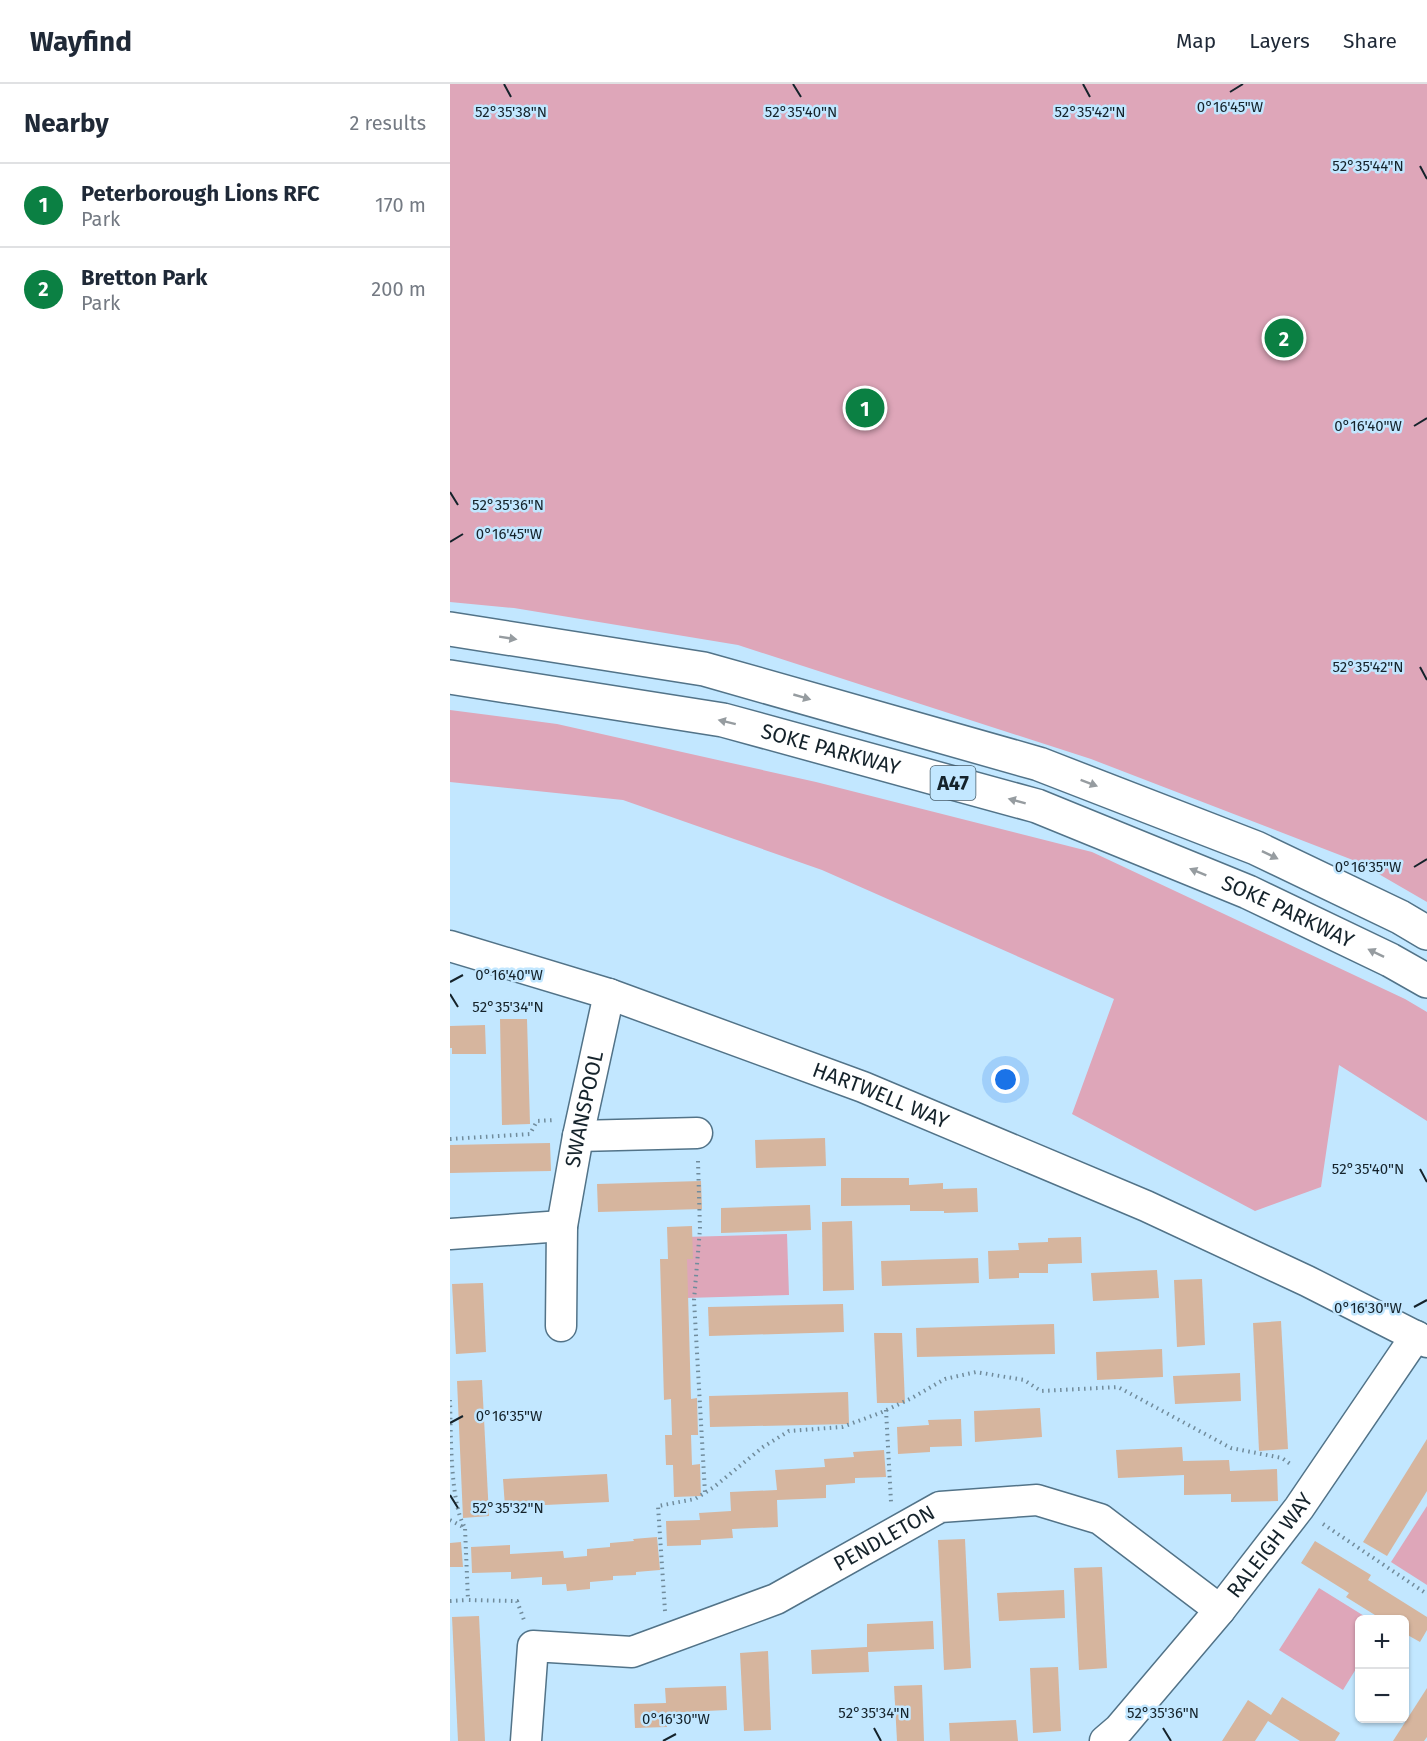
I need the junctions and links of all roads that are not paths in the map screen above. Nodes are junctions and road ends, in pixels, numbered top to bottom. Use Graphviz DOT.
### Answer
graph roads {
  1 [pos="450,629"];
  2 [pos="450,677"];
  3 [pos="1427,933"];
  4 [pos="450,946"];
  5 [pos="1427,981"];
  6 [pos="609,994"];
  7 [pos="580,1127"];
  8 [pos="697,1133"];
  9 [pos="562,1226"];
  10 [pos="450,1234"];
  11 [pos="561,1326"];
  12 [pos="1422,1339"];
  13 [pos="1221,1610"];
  14 [pos="526,1741"];
  15 [pos="1105,1741"];
  1 -- 3 [label="highway, SOKE PARKWAY / A47, one-way"];
  5 -- 2 [label="highway, SOKE PARKWAY / A47, one-way"];
  4 -- 6 [label="street, HARTWELL WAY"];
  6 -- 7 [label="street, SWANSPOOL"];
  6 -- 12 [label="street, HARTWELL WAY"];
  7 -- 8 [label="street"];
  7 -- 9 [label="street, SWANSPOOL"];
  9 -- 10 [label="street"];
  9 -- 11 [label="street, SWANSPOOL"];
  12 -- 13 [label="street, RALEIGH WAY"];
  13 -- 14 [label="street, PENDLETON"];
  13 -- 15 [label="street, RALEIGH WAY"];
}
